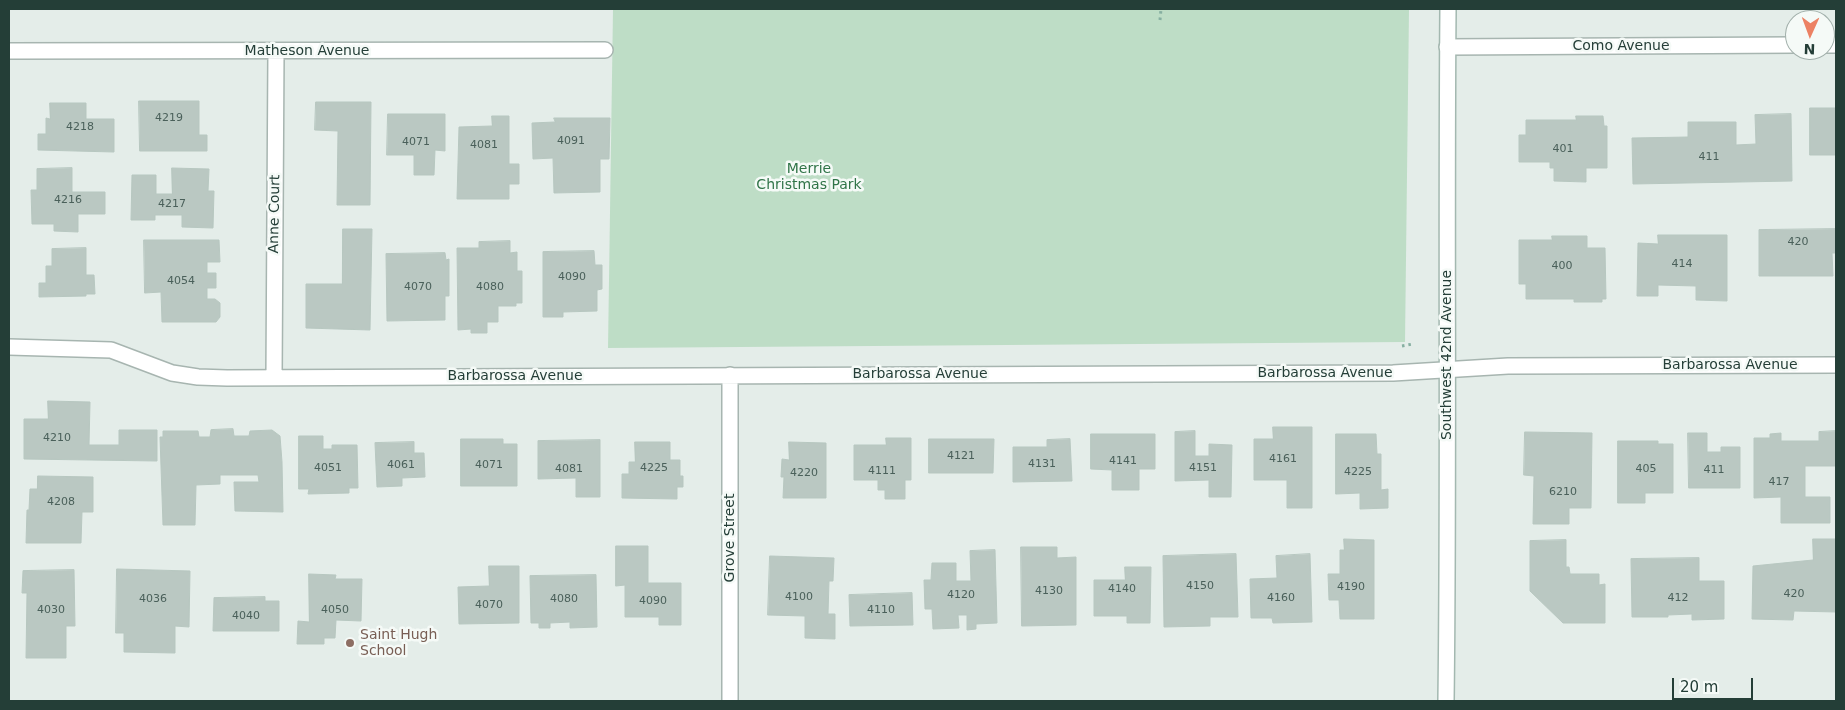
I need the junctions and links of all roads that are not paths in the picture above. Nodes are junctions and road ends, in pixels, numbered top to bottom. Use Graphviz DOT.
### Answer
graph roads {
  1 [pos="1448,9"];
  2 [pos="1785,45"];
  3 [pos="1448,47"];
  4 [pos="605,50"];
  5 [pos="276,51"];
  6 [pos="9,52"];
  7 [pos="9,347"];
  8 [pos="1836,365"];
  9 [pos="1447,370"];
  10 [pos="730,375"];
  11 [pos="274,377"];
  12 [pos="730,701"];
  13 [pos="1446,701"];
  1 -- 3 [label="street, Southwest 42nd Avenue"];
  2 -- 3 [label="street, Como Avenue"];
  3 -- 9 [label="street, Southwest 42nd Avenue"];
  4 -- 5 [label="street, Matheson Avenue"];
  5 -- 6 [label="street, Matheson Avenue"];
  5 -- 11 [label="street, Anne Court"];
  7 -- 11 [label="street, Barbarossa Avenue"];
  8 -- 9 [label="street, Barbarossa Avenue"];
  9 -- 10 [label="street, Barbarossa Avenue"];
  9 -- 13 [label="street, Southwest 42nd Avenue"];
  10 -- 11 [label="street, Barbarossa Avenue"];
  10 -- 12 [label="street, Grove Street"];
}
